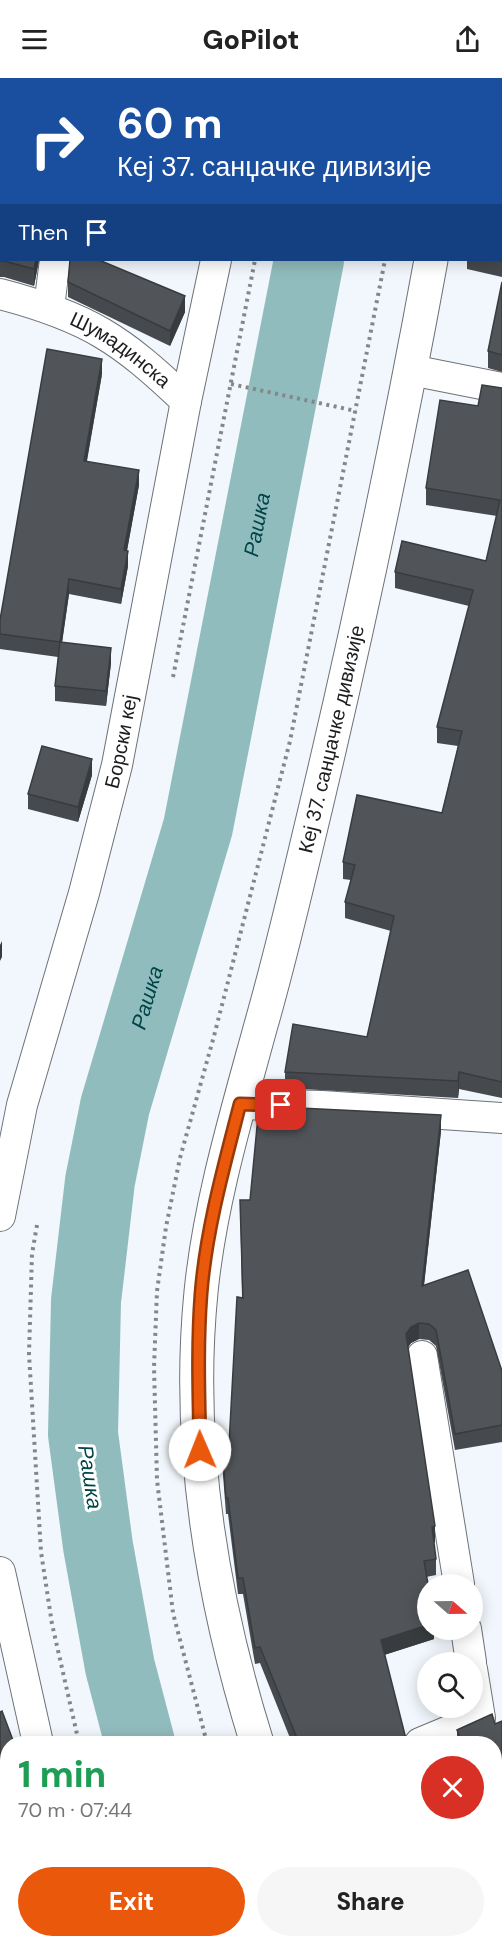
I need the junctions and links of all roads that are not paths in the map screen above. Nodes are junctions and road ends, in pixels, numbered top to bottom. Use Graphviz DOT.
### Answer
graph roads {
  1 [pos="55,261"];
  2 [pos="216,261"];
  3 [pos="431,261"];
  4 [pos="0,294"];
  5 [pos="49,307"];
  6 [pos="411,370"];
  7 [pos="502,388"];
  8 [pos="186,401"];
  9 [pos="240,1104"];
  10 [pos="502,1118"];
  11 [pos="0,1216"];
  12 [pos="422,1356"];
  13 [pos="0,1572"];
  14 [pos="457,1574"];
  15 [pos="480,1718"];
  16 [pos="36,1736"];
  17 [pos="255,1736"];
  18 [pos="437,1736"];
  1 -- 5 [label="street, Шумадинска"];
  2 -- 8 [label="street, Борски кеј"];
  3 -- 6 [label="street, Кеј 37. санџачке дивизије"];
  4 -- 5 [label="street, Шумадинска"];
  5 -- 8 [label="street, Шумадинска"];
  6 -- 7 [label="street"];
  6 -- 9 [label="street, Кеј 37. санџачке дивизије"];
  8 -- 11 [label="street, Борски кеј"];
  9 -- 10 [label="street"];
  9 -- 17 [label="street, Кеј 37. санџачке дивизије"];
  12 -- 14 [label="street"];
  13 -- 16 [label="street"];
  15 -- 18 [label="street"];
}
